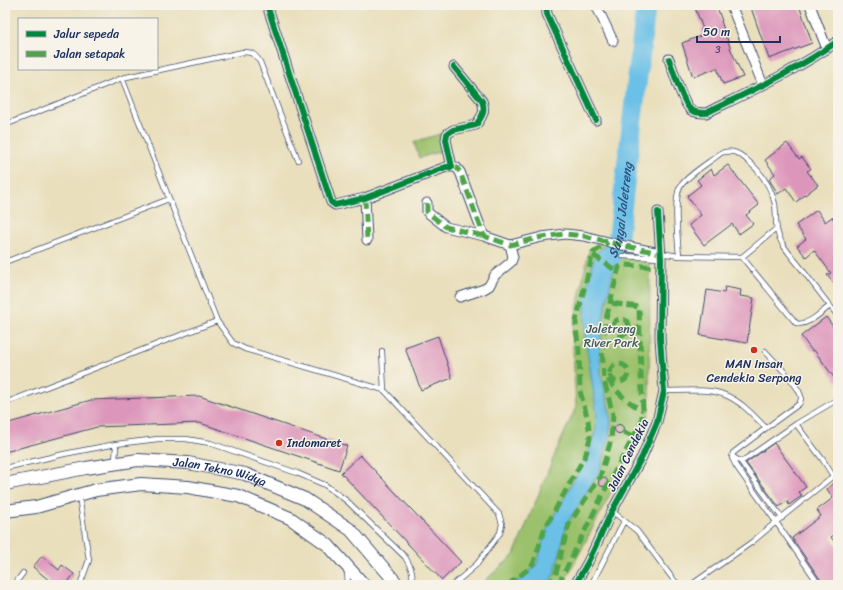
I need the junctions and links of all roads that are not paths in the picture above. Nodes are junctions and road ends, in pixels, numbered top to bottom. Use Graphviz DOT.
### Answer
graph roads {
  1 [pos="267,5"];
  2 [pos="546,5"];
  3 [pos="596,5"];
  4 [pos="731,5"];
  5 [pos="810,5"];
  6 [pos="613,41"];
  7 [pos="838,41"];
  8 [pos="827,49"];
  9 [pos="668,59"];
  10 [pos="454,67"];
  11 [pos="122,78"];
  12 [pos="763,85"];
  13 [pos="596,120"];
  14 [pos="5,125"];
  15 [pos="298,160"];
  16 [pos="452,167"];
  17 [pos="365,198"];
  18 [pos="169,199"];
  19 [pos="427,203"];
  20 [pos="658,212"];
  21 [pos="776,229"];
  22 [pos="484,236"];
  23 [pos="368,240"];
  24 [pos="510,245"];
  25 [pos="660,255"];
  26 [pos="622,256"];
  27 [pos="679,256"];
  28 [pos="742,257"];
  29 [pos="5,262"];
  30 [pos="460,297"];
  31 [pos="830,306"];
  32 [pos="838,316"];
  33 [pos="217,321"];
  34 [pos="382,351"];
  35 [pos="765,351"];
  36 [pos="384,390"];
  37 [pos="664,391"];
  38 [pos="838,399"];
  39 [pos="5,403"];
  40 [pos="796,424"];
  41 [pos="766,428"];
  42 [pos="116,444"];
  43 [pos="732,458"];
  44 [pos="741,462"];
  45 [pos="115,464"];
  46 [pos="5,468"];
  47 [pos="836,474"];
  48 [pos="5,484"];
  49 [pos="78,495"];
  50 [pos="5,511"];
  51 [pos="612,511"];
  52 [pos="782,518"];
  53 [pos="624,521"];
  54 [pos="776,522"];
  55 [pos="346,565"];
  56 [pos="23,573"];
  57 [pos="816,580"];
  58 [pos="14,585"];
  59 [pos="80,585"];
  60 [pos="348,585"];
  61 [pos="364,585"];
  62 [pos="398,585"];
  63 [pos="410,585"];
  64 [pos="453,585"];
  65 [pos="575,585"];
  66 [pos="591,585"];
  67 [pos="679,585"];
  68 [pos="691,585"];
  1 -- 17 [label="street"];
  2 -- 13 [label="street"];
  3 -- 6 [label="street"];
  4 -- 12 [label="street"];
  5 -- 8 [label="street"];
  7 -- 8 [label="street"];
  8 -- 12 [label="street"];
  9 -- 12 [label="street"];
  10 -- 16 [label="street"];
  11 -- 14 [label="lane"];
  11 -- 15 [label="lane"];
  11 -- 18 [label="lane"];
  16 -- 17 [label="street"];
  16 -- 22 [label="street"];
  17 -- 23 [label="street"];
  18 -- 29 [label="lane"];
  18 -- 33 [label="lane"];
  19 -- 22 [label="street"];
  20 -- 25 [label="street, Jalan Cendekia"];
  21 -- 27 [label="lane"];
  21 -- 28 [label="lane"];
  21 -- 31 [label="lane"];
  22 -- 24 [label="street"];
  24 -- 25 [label="street"];
  24 -- 30 [label="street"];
  25 -- 26 [label="lane"];
  25 -- 27 [label="lane"];
  25 -- 37 [label="street, Jalan Cendekia"];
  27 -- 28 [label="lane"];
  28 -- 31 [label="lane"];
  31 -- 32 [label="lane"];
  33 -- 36 [label="lane"];
  33 -- 39 [label="lane"];
  34 -- 36 [label="lane"];
  35 -- 41 [label="lane"];
  36 -- 64 [label="lane"];
  37 -- 41 [label="lane"];
  37 -- 51 [label="street, Jalan Cendekia"];
  38 -- 40 [label="lane"];
  40 -- 44 [label="lane"];
  40 -- 47 [label="lane"];
  41 -- 43 [label="lane"];
  42 -- 45 [label="lane"];
  42 -- 46 [label="lane"];
  42 -- 63 [label="lane"];
  43 -- 44 [label="lane"];
  43 -- 54 [label="lane"];
  44 -- 52 [label="lane"];
  45 -- 48 [label="main road, Jalan Tekno Widya"];
  45 -- 62 [label="main road, Jalan Tekno Widya"];
  47 -- 52 [label="lane"];
  49 -- 50 [label="main road, Jalan Tekno Widya"];
  49 -- 55 [label="main road, Jalan Tekno Widya"];
  49 -- 59 [label="lane"];
  51 -- 53 [label="lane"];
  51 -- 65 [label="street, Jalan Cendekia"];
  52 -- 54 [label="lane"];
  53 -- 66 [label="lane"];
  53 -- 67 [label="lane"];
  54 -- 57 [label="lane"];
  54 -- 68 [label="lane"];
  55 -- 60 [label="lane"];
  55 -- 61 [label="main road, Jalan Tekno Widya"];
  56 -- 58 [label="lane"];
}
